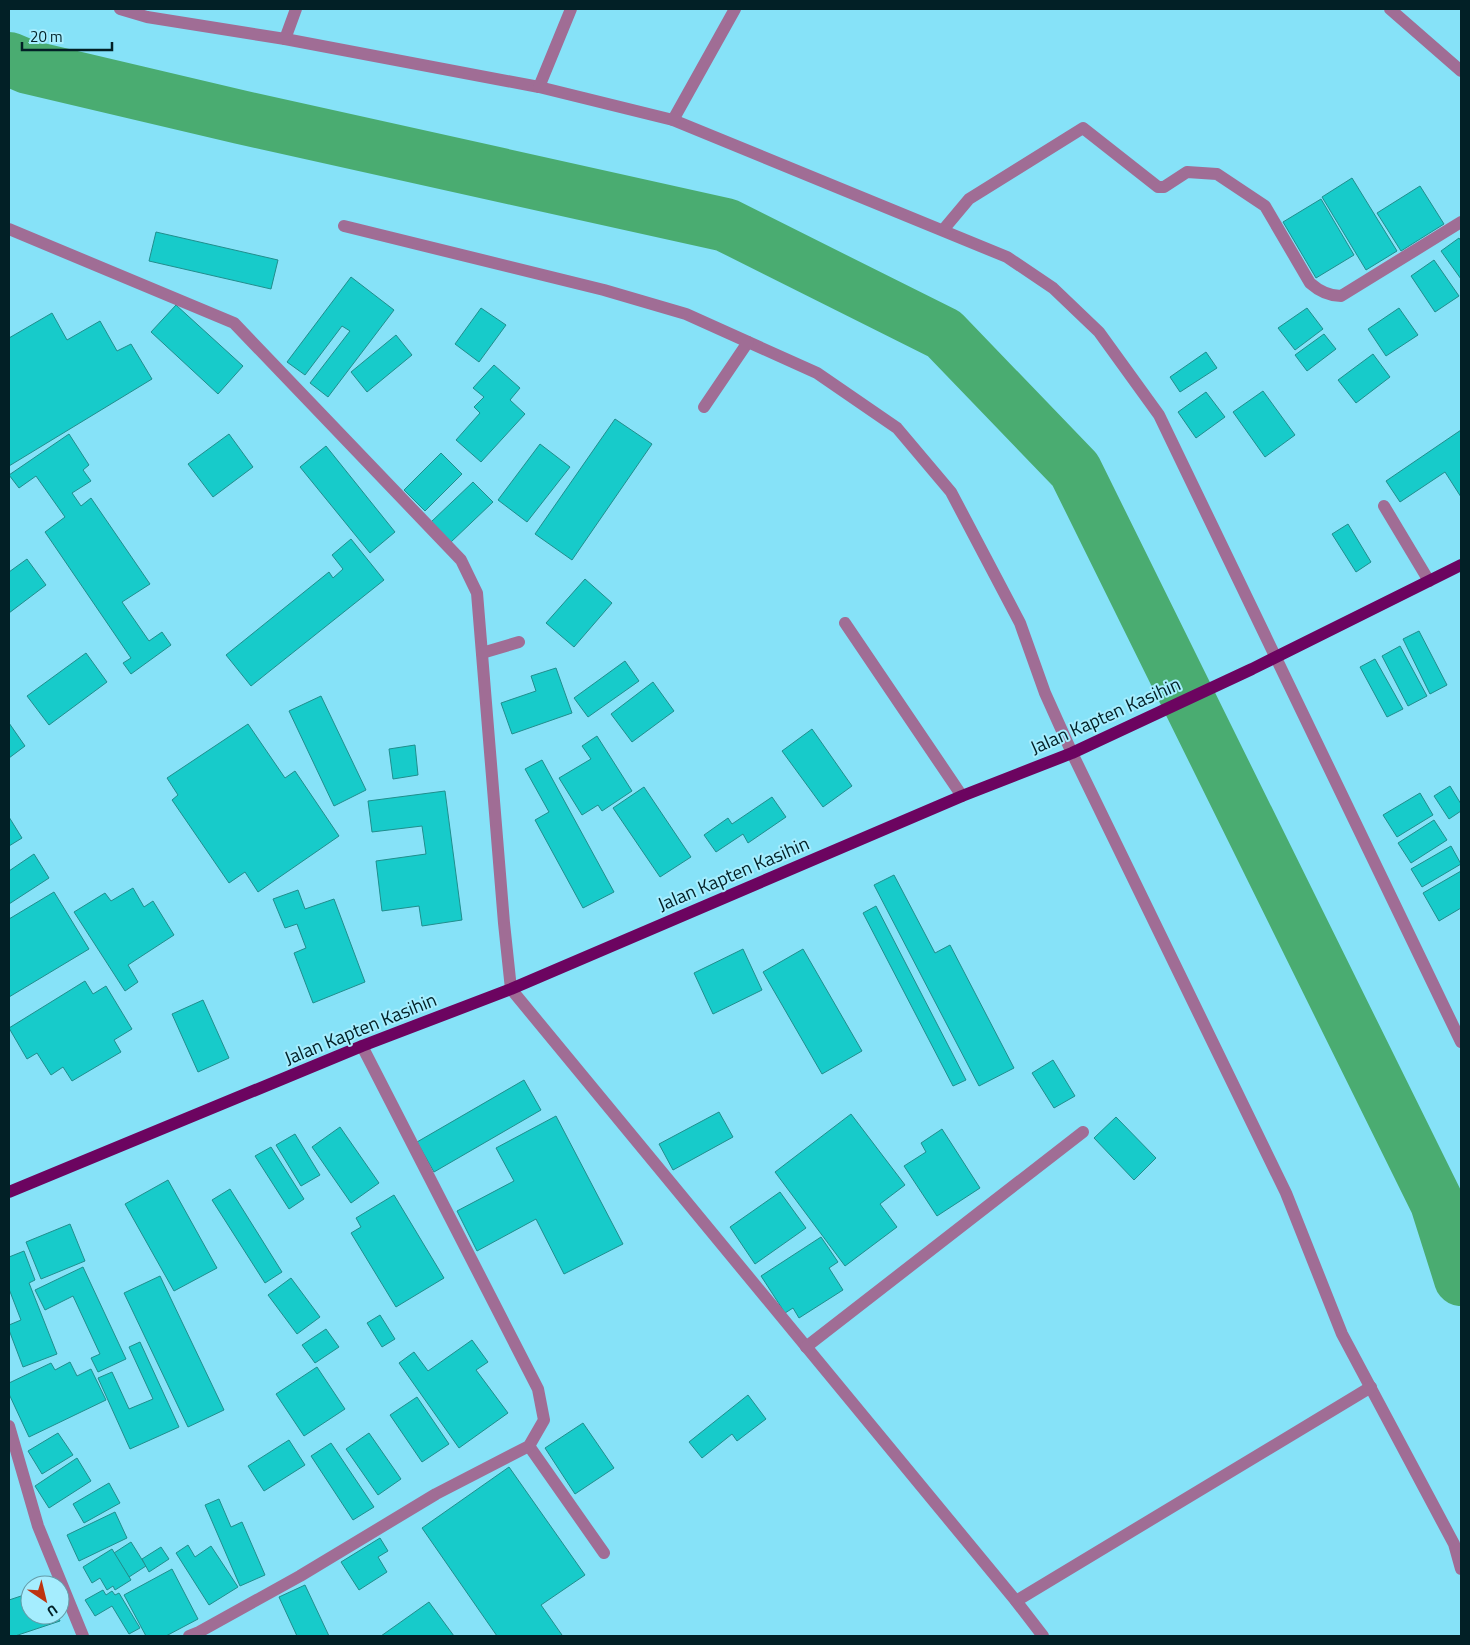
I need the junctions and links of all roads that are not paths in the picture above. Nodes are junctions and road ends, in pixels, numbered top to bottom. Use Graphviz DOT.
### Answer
graph roads {
  1 [pos="120,9"];
  2 [pos="296,9"];
  3 [pos="571,9"];
  4 [pos="735,9"];
  5 [pos="1390,9"];
  6 [pos="285,39"];
  7 [pos="1461,71"];
  8 [pos="539,87"];
  9 [pos="673,120"];
  10 [pos="1461,222"];
  11 [pos="344,226"];
  12 [pos="9,229"];
  13 [pos="942,230"];
  14 [pos="748,342"];
  15 [pos="704,407"];
  16 [pos="1384,506"];
  17 [pos="1461,565"];
  18 [pos="1429,581"];
  19 [pos="845,623"];
  20 [pos="519,642"];
  21 [pos="482,652"];
  22 [pos="1275,657"];
  23 [pos="1077,751"];
  24 [pos="962,796"];
  25 [pos="510,989"];
  26 [pos="1461,1042"];
  27 [pos="362,1046"];
  28 [pos="1083,1132"];
  29 [pos="9,1192"];
  30 [pos="806,1347"];
  31 [pos="1371,1387"];
  32 [pos="9,1426"];
  33 [pos="529,1446"];
  34 [pos="604,1553"];
  35 [pos="1461,1568"];
  36 [pos="1016,1601"];
  37 [pos="83,1636"];
  38 [pos="189,1636"];
  39 [pos="1043,1636"];
  1 -- 6 [label="street"];
  2 -- 6 [label="street"];
  3 -- 8 [label="street"];
  4 -- 9 [label="street"];
  5 -- 7 [label="street"];
  6 -- 8 [label="street"];
  8 -- 9 [label="street"];
  9 -- 13 [label="street"];
  10 -- 13 [label="street"];
  11 -- 14 [label="street"];
  12 -- 21 [label="street"];
  13 -- 22 [label="street"];
  14 -- 15 [label="street"];
  14 -- 23 [label="street"];
  16 -- 18 [label="street"];
  17 -- 18 [label="main road, Jalan Kapten Kasihin"];
  18 -- 22 [label="main road, Jalan Kapten Kasihin"];
  19 -- 24 [label="street"];
  20 -- 21 [label="street"];
  21 -- 25 [label="street"];
  22 -- 23 [label="main road, Jalan Kapten Kasihin"];
  22 -- 26 [label="street"];
  23 -- 24 [label="main road, Jalan Kapten Kasihin"];
  23 -- 31 [label="street"];
  24 -- 25 [label="main road, Jalan Kapten Kasihin"];
  25 -- 27 [label="main road, Jalan Kapten Kasihin"];
  25 -- 30 [label="street"];
  27 -- 29 [label="main road, Jalan Kapten Kasihin"];
  27 -- 33 [label="street"];
  28 -- 30 [label="street"];
  30 -- 36 [label="street"];
  31 -- 35 [label="street"];
  31 -- 36 [label="street"];
  32 -- 37 [label="street"];
  33 -- 34 [label="street"];
  33 -- 38 [label="street"];
  36 -- 39 [label="street"];
}
